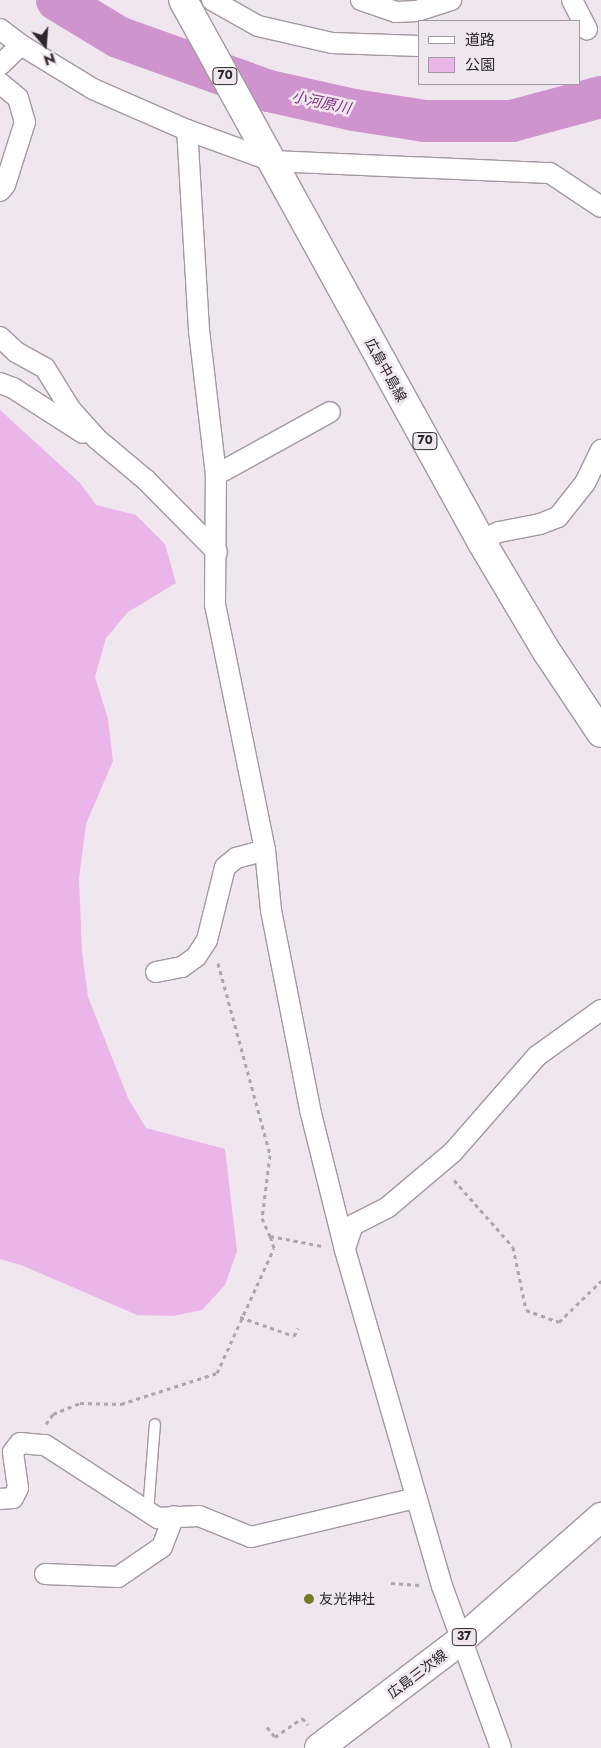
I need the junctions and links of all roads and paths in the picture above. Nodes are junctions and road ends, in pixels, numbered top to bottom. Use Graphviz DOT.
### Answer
graph roads {
  1 [pos="361,0"];
  2 [pos="450,0"];
  3 [pos="572,0"];
  4 [pos="195,3"];
  5 [pos="0,29"];
  6 [pos="589,29"];
  7 [pos="21,46"];
  8 [pos="418,46"];
  9 [pos="0,65"];
  10 [pos="0,83"];
  11 [pos="187,130"];
  12 [pos="267,152"];
  13 [pos="0,191"];
  14 [pos="601,207"];
  15 [pos="0,337"];
  16 [pos="0,383"];
  17 [pos="330,412"];
  18 [pos="601,450"];
  19 [pos="114,453"];
  20 [pos="216,475"];
  21 [pos="481,541"];
  22 [pos="217,552"];
  23 [pos="601,733"];
  24 [pos="265,850"];
  25 [pos="206,940"];
  26 [pos="156,972"];
  27 [pos="601,1010"];
  28 [pos="440,1164"];
  29 [pos="270,1236"];
  30 [pos="345,1250"];
  31 [pos="601,1281"];
  32 [pos="240,1317"];
  33 [pos="298,1328"];
  34 [pos="155,1424"];
  35 [pos="30,1444"];
  36 [pos="4,1495"];
  37 [pos="416,1498"];
  38 [pos="148,1512"];
  39 [pos="174,1516"];
  40 [pos="601,1517"];
  41 [pos="45,1574"];
  42 [pos="391,1583"];
  43 [pos="430,1585"];
  44 [pos="460,1641"];
  45 [pos="267,1727"];
  46 [pos="315,1739"];
  47 [pos="501,1748"];
  1 -- 2 [label="street"];
  3 -- 6 [label="street"];
  4 -- 8 [label="street"];
  4 -- 12 [label="main road, 広島中島線 / 70"];
  5 -- 7 [label="street"];
  7 -- 9 [label="street"];
  7 -- 11 [label="street"];
  10 -- 13 [label="street"];
  11 -- 12 [label="street"];
  11 -- 20 [label="street"];
  12 -- 14 [label="street"];
  12 -- 21 [label="main road, 広島中島線 / 70"];
  15 -- 19 [label="street"];
  16 -- 19 [label="street"];
  17 -- 20 [label="street"];
  18 -- 21 [label="street"];
  19 -- 22 [label="street"];
  20 -- 22 [label="street"];
  21 -- 23 [label="main road, 広島中島線 / 70"];
  22 -- 24 [label="street"];
  24 -- 25 [label="street"];
  24 -- 30 [label="street"];
  25 -- 26 [label="street"];
  25 -- 29 [label="path"];
  27 -- 28 [label="street"];
  28 -- 30 [label="street"];
  28 -- 31 [label="path"];
  29 -- 30 [label="path"];
  29 -- 32 [label="path"];
  30 -- 37 [label="street"];
  32 -- 33 [label="path"];
  32 -- 35 [label="path"];
  34 -- 38 [label="lane"];
  35 -- 36 [label="street"];
  35 -- 38 [label="street"];
  37 -- 39 [label="street"];
  37 -- 44 [label="street"];
  38 -- 39 [label="street"];
  39 -- 41 [label="street"];
  40 -- 44 [label="main road, 広島三次線 / 37"];
  42 -- 43 [label="path"];
  44 -- 46 [label="main road, 広島三次線 / 37"];
  44 -- 47 [label="street"];
  45 -- 46 [label="path"];
}
